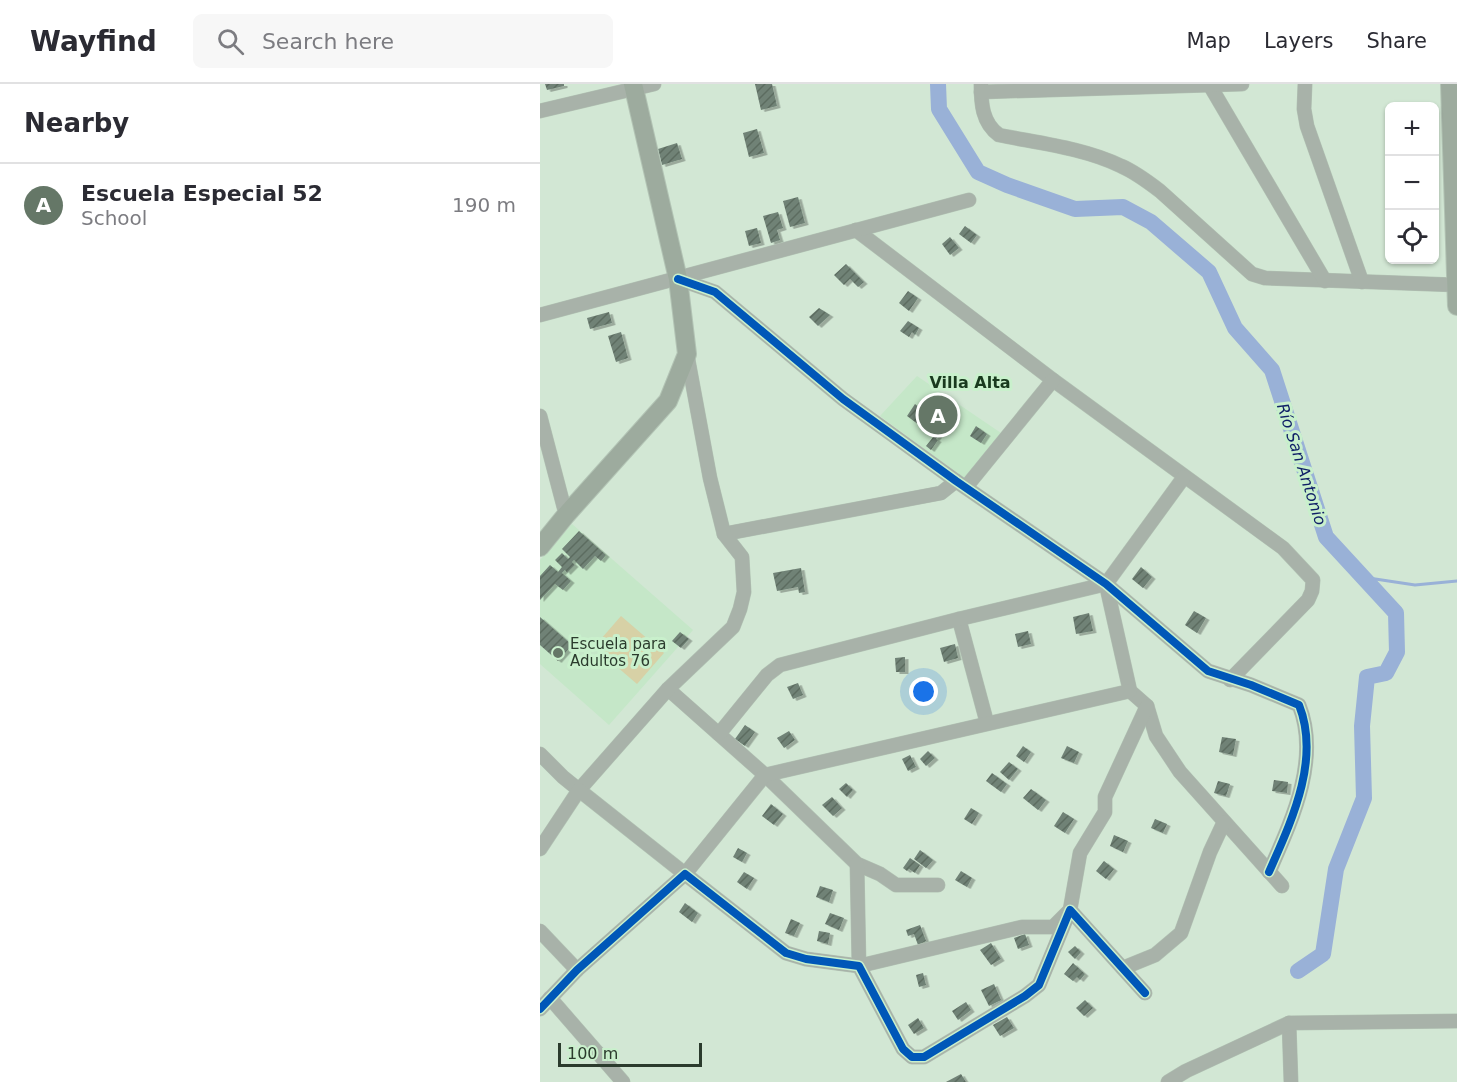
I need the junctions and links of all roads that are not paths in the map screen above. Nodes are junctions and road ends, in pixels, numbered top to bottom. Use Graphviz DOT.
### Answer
graph roads {
  1 [pos="654,84"];
  2 [pos="1242,84"];
  3 [pos="1305,84"];
  4 [pos="1450,84"];
  5 [pos="1210,85"];
  6 [pos="634,86"];
  7 [pos="981,88"];
  8 [pos="540,111"];
  9 [pos="969,200"];
  10 [pos="856,230"];
  11 [pos="678,279"];
  12 [pos="1325,281"];
  13 [pos="1362,282"];
  14 [pos="1457,285"];
  15 [pos="1457,306"];
  16 [pos="540,315"];
  17 [pos="687,354"];
  18 [pos="1053,380"];
  19 [pos="540,416"];
  20 [pos="1184,477"];
  21 [pos="961,484"];
  22 [pos="566,515"];
  23 [pos="724,534"];
  24 [pos="540,547"];
  25 [pos="1106,584"];
  26 [pos="959,619"];
  27 [pos="1230,680"];
  28 [pos="668,689"];
  29 [pos="1130,691"];
  30 [pos="1147,706"];
  31 [pos="987,723"];
  32 [pos="719,734"];
  33 [pos="540,754"];
  34 [pos="765,775"];
  35 [pos="579,790"];
  36 [pos="1224,822"];
  37 [pos="540,849"];
  38 [pos="857,864"];
  39 [pos="1269,872"];
  40 [pos="685,874"];
  41 [pos="938,885"];
  42 [pos="1282,886"];
  43 [pos="1070,910"];
  44 [pos="540,931"];
  45 [pos="859,966"];
  46 [pos="1123,968"];
  47 [pos="577,970"];
  48 [pos="1145,993"];
  49 [pos="550,998"];
  50 [pos="540,1009"];
  51 [pos="1457,1021"];
  52 [pos="1290,1023"];
  53 [pos="1189,1076"];
  54 [pos="623,1082"];
  55 [pos="1168,1082"];
  56 [pos="1292,1082"];
  1 -- 6 [label="street"];
  2 -- 5 [label="street"];
  3 -- 13 [label="street"];
  4 -- 14 [label="main road"];
  5 -- 7 [label="street"];
  5 -- 12 [label="street"];
  6 -- 8 [label="street"];
  6 -- 11 [label="main road"];
  7 -- 12 [label="street"];
  9 -- 10 [label="street"];
  10 -- 11 [label="street"];
  10 -- 18 [label="street"];
  11 -- 16 [label="street"];
  11 -- 17 [label="main road"];
  11 -- 21 [label="street"];
  12 -- 13 [label="street"];
  13 -- 14 [label="street"];
  14 -- 15 [label="main road"];
  17 -- 22 [label="main road"];
  17 -- 23 [label="street"];
  18 -- 20 [label="street"];
  18 -- 21 [label="street"];
  19 -- 22 [label="street"];
  20 -- 25 [label="street"];
  20 -- 27 [label="street"];
  21 -- 23 [label="street"];
  21 -- 25 [label="street"];
  22 -- 24 [label="main road"];
  23 -- 28 [label="street"];
  25 -- 26 [label="street"];
  25 -- 27 [label="street"];
  25 -- 29 [label="street"];
  26 -- 31 [label="street"];
  26 -- 32 [label="street"];
  27 -- 39 [label="street"];
  28 -- 32 [label="street"];
  28 -- 35 [label="street"];
  29 -- 30 [label="street"];
  29 -- 31 [label="street"];
  30 -- 36 [label="street"];
  30 -- 43 [label="street"];
  31 -- 34 [label="street"];
  32 -- 34 [label="street"];
  33 -- 35 [label="street"];
  34 -- 38 [label="street"];
  34 -- 40 [label="street"];
  35 -- 37 [label="street"];
  35 -- 40 [label="street"];
  36 -- 39 [label="street"];
  36 -- 46 [label="street"];
  38 -- 41 [label="street"];
  38 -- 45 [label="street"];
  39 -- 42 [label="street"];
  40 -- 45 [label="street"];
  40 -- 47 [label="street"];
  43 -- 45 [label="street"];
  43 -- 45 [label="street"];
  43 -- 46 [label="street"];
  44 -- 47 [label="street"];
  46 -- 48 [label="street"];
  47 -- 49 [label="street"];
  49 -- 50 [label="street"];
  49 -- 54 [label="street"];
  51 -- 52 [label="street"];
  52 -- 53 [label="street"];
  52 -- 56 [label="street"];
  53 -- 55 [label="street"];
}
